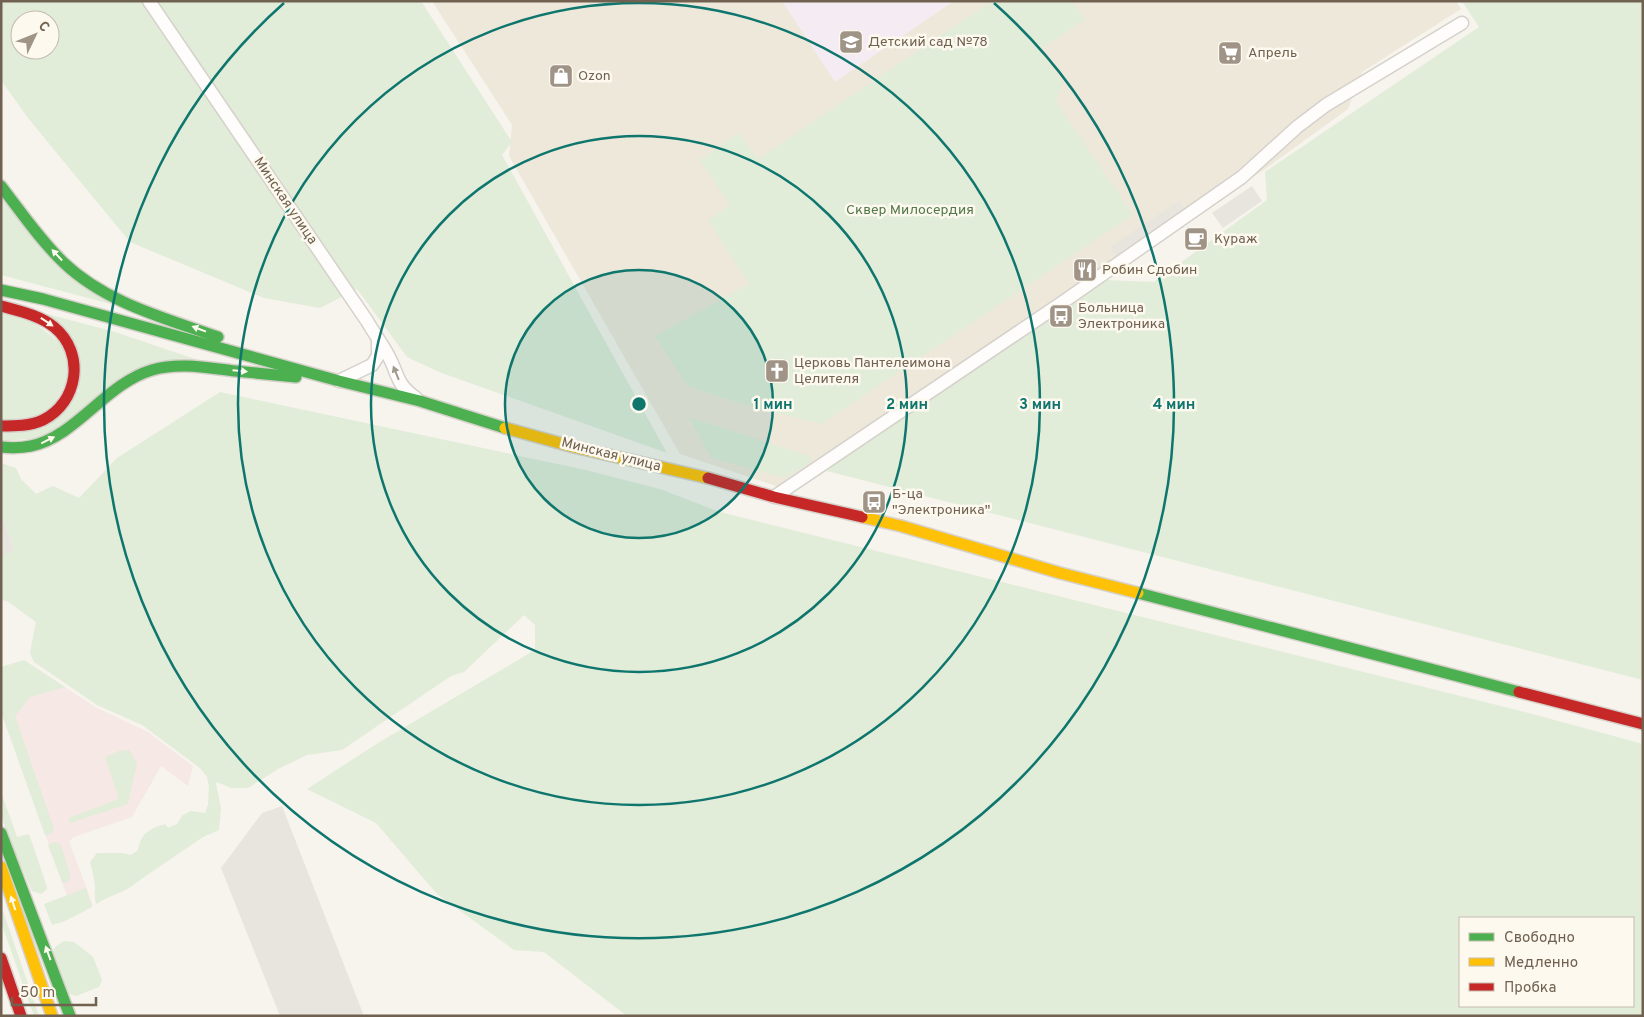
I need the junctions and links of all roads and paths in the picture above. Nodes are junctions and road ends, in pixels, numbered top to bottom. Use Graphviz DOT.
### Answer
graph roads {
  1 [pos="148,1"];
  2 [pos="1462,23"];
  3 [pos="1,186"];
  4 [pos="1,290"];
  5 [pos="1,306"];
  6 [pos="378,340"];
  7 [pos="309,372"];
  8 [pos="338,381"];
  9 [pos="420,401"];
  10 [pos="1,426"];
  11 [pos="1,447"];
  12 [pos="774,497"];
  13 [pos="1643,724"];
  14 [pos="1,833"];
  15 [pos="1,867"];
  16 [pos="1,958"];
  17 [pos="21,1016"];
  18 [pos="52,1016"];
  19 [pos="70,1016"];
  1 -- 6 [label="street, Минская улица"];
  2 -- 12 [label="street"];
  7 -- 3 [label="street, one-way"];
  4 -- 7 [label="street, Минская улица"];
  5 -- 10 [label="street, one-way"];
  6 -- 8 [label="street"];
  9 -- 6 [label="street, Минская улица, one-way"];
  7 -- 8 [label="street, Минская улица"];
  8 -- 9 [label="street, Минская улица"];
  11 -- 8 [label="street, one-way"];
  9 -- 12 [label="street, Минская улица"];
  12 -- 13 [label="street, Минская улица"];
  19 -- 14 [label="street, one-way"];
  18 -- 15 [label="street, one-way"];
  16 -- 17 [label="street"];
}
